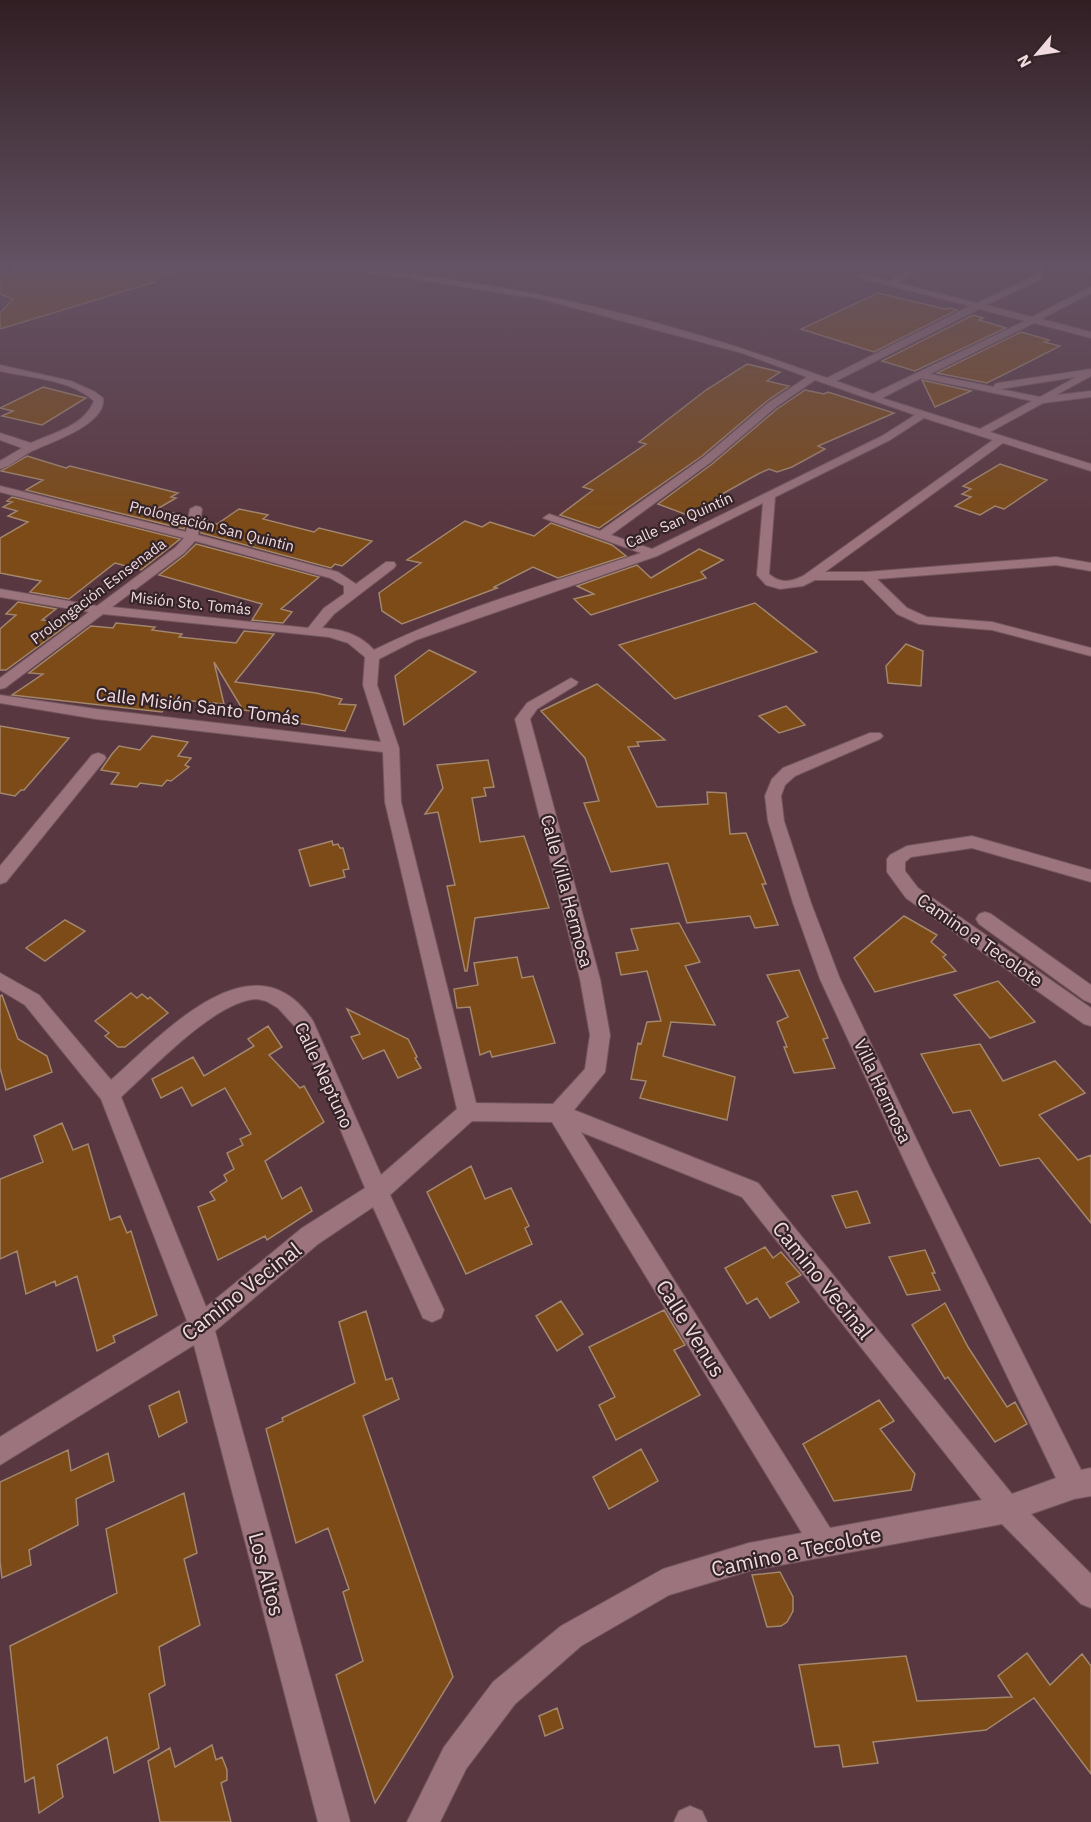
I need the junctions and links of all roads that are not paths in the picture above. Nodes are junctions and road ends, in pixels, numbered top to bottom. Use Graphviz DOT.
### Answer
graph roads {
  1 [pos="750,353"];
  2 [pos="885,353"];
  3 [pos="964,353"];
  4 [pos="0,368"];
  5 [pos="1091,372"];
  6 [pos="920,375"];
  7 [pos="813,377"];
  8 [pos="826,382"];
  9 [pos="1091,386"];
  10 [pos="983,388"];
  11 [pos="1060,390"];
  12 [pos="1091,394"];
  13 [pos="873,398"];
  14 [pos="1042,400"];
  15 [pos="923,414"];
  16 [pos="981,433"];
  17 [pos="0,436"];
  18 [pos="1002,439"];
  19 [pos="1021,445"];
  20 [pos="31,447"];
  21 [pos="0,466"];
  22 [pos="1091,468"];
  23 [pos="1091,481"];
  24 [pos="0,489"];
  25 [pos="769,496"];
  26 [pos="196,510"];
  27 [pos="549,518"];
  28 [pos="601,536"];
  29 [pos="191,538"];
  30 [pos="652,553"];
  31 [pos="390,565"];
  32 [pos="1091,567"];
  33 [pos="816,576"];
  34 [pos="866,576"];
  35 [pos="0,593"];
  36 [pos="350,595"];
  37 [pos="100,610"];
  38 [pos="310,632"];
  39 [pos="1091,652"];
  40 [pos="372,657"];
  41 [pos="571,682"];
  42 [pos="0,685"];
  43 [pos="0,699"];
  44 [pos="875,736"];
  45 [pos="391,748"];
  46 [pos="98,758"];
  47 [pos="1091,876"];
  48 [pos="0,878"];
  49 [pos="985,919"];
  50 [pos="0,980"];
  51 [pos="1091,994"];
  52 [pos="1091,1018"];
  53 [pos="110,1094"];
  54 [pos="468,1112"];
  55 [pos="558,1113"];
  56 [pos="377,1192"];
  57 [pos="432,1310"];
  58 [pos="201,1326"];
  59 [pos="0,1452"];
  60 [pos="1082,1484"];
  61 [pos="1007,1509"];
  62 [pos="824,1544"];
  63 [pos="1091,1594"];
  64 [pos="334,1822"];
  65 [pos="423,1822"];
  1 -- 7 [label="street"];
  2 -- 8 [label="street"];
  3 -- 6 [label="street"];
  4 -- 20 [label="street"];
  5 -- 10 [label="street"];
  5 -- 11 [label="street"];
  6 -- 10 [label="street"];
  6 -- 13 [label="street"];
  7 -- 8 [label="street"];
  7 -- 28 [label="street"];
  8 -- 13 [label="street"];
  9 -- 11 [label="street"];
  10 -- 14 [label="street"];
  11 -- 14 [label="street"];
  12 -- 14 [label="street"];
  13 -- 15 [label="street"];
  14 -- 16 [label="street"];
  15 -- 16 [label="street"];
  15 -- 25 [label="street, Calle San Quintín"];
  16 -- 18 [label="street"];
  17 -- 20 [label="street"];
  18 -- 19 [label="street"];
  18 -- 33 [label="street"];
  19 -- 22 [label="street"];
  19 -- 23 [label="street"];
  20 -- 21 [label="street"];
  24 -- 29 [label="street, Prolongación San Quintin"];
  25 -- 30 [label="street, Calle San Quintín"];
  25 -- 33 [label="street"];
  26 -- 29 [label="street, Prolongación Esnsenada"];
  27 -- 28 [label="street"];
  28 -- 30 [label="street"];
  29 -- 36 [label="street, Prolongación San Quintin"];
  29 -- 37 [label="street, Prolongación Esnsenada"];
  30 -- 40 [label="street, Calle San Quintín"];
  31 -- 36 [label="street"];
  32 -- 34 [label="street"];
  33 -- 34 [label="street"];
  34 -- 39 [label="street"];
  35 -- 37 [label="street, Misión Sto. Tomás"];
  36 -- 38 [label="street"];
  37 -- 38 [label="street, Misión Sto. Tomás"];
  37 -- 42 [label="street, Prolongación Esnsenada"];
  38 -- 40 [label="street, Misión Sto. Tomás"];
  40 -- 45 [label="street"];
  41 -- 55 [label="street, Calle Villa Hermosa"];
  43 -- 45 [label="street, Calle Misión Santo Tomás"];
  44 -- 60 [label="street, Villa Hermosa"];
  45 -- 54 [label="street"];
  46 -- 48 [label="street"];
  47 -- 52 [label="street, Camino a Tecolote"];
  49 -- 51 [label="street"];
  50 -- 53 [label="street"];
  53 -- 56 [label="street, Calle Neptuno"];
  53 -- 58 [label="street"];
  54 -- 55 [label="street, Camino Vecinal"];
  54 -- 56 [label="street, Camino Vecinal"];
  55 -- 61 [label="street, Camino Vecinal"];
  55 -- 62 [label="street, Calle Venus"];
  56 -- 57 [label="street, Calle Neptuno"];
  56 -- 58 [label="street, Camino Vecinal"];
  58 -- 59 [label="street, Camino Vecinal"];
  58 -- 64 [label="street, Los Altos"];
  60 -- 61 [label="street, Camino a Tecolote"];
  61 -- 62 [label="street, Camino a Tecolote"];
  61 -- 63 [label="street, Camino Vecinal"];
  62 -- 65 [label="street, Camino a Tecolote"];
}
